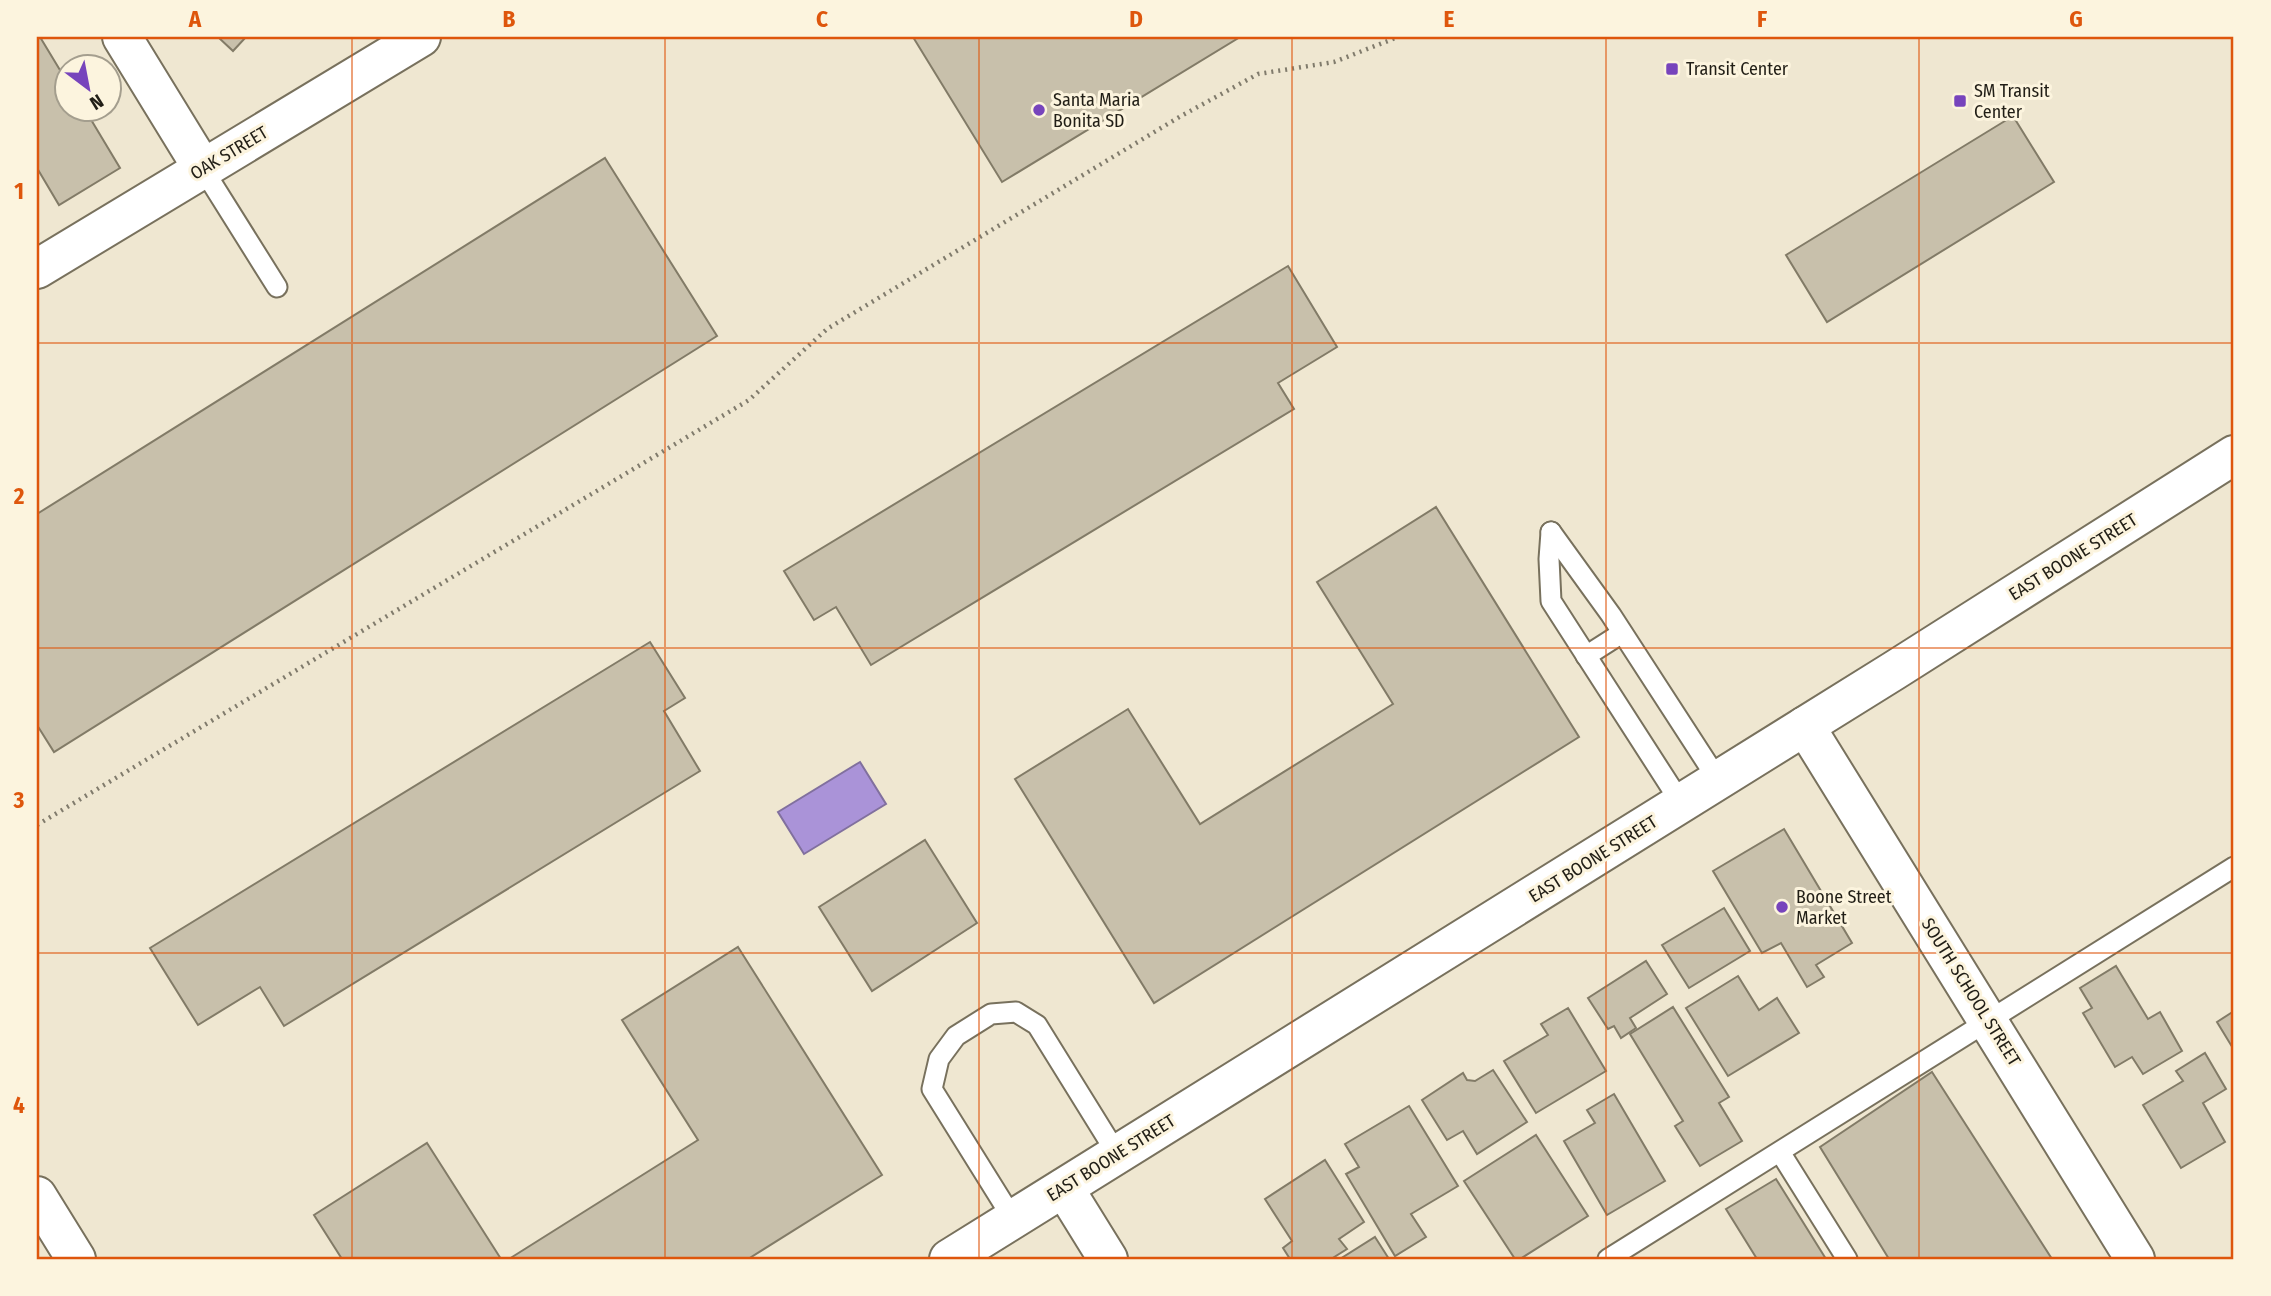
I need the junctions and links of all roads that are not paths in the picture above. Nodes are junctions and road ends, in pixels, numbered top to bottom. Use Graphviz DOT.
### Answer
graph roads {
  1 [pos="122,37"];
  2 [pos="421,37"];
  3 [pos="203,169"];
  4 [pos="37,269"];
  5 [pos="277,287"];
  6 [pos="2234,455"];
  7 [pos="1622,632"];
  8 [pos="1586,656"];
  9 [pos="1805,726"];
  10 [pos="1718,780"];
  11 [pos="1681,803"];
  12 [pos="2234,867"];
  13 [pos="1989,1021"];
  14 [pos="1780,1152"];
  15 [pos="1117,1154"];
  16 [pos="1064,1188"];
  17 [pos="37,1196"];
  18 [pos="1013,1219"];
  19 [pos="76,1259"];
  20 [pos="949,1259"];
  21 [pos="1108,1259"];
  22 [pos="1608,1259"];
  23 [pos="1847,1259"];
  24 [pos="2135,1259"];
  1 -- 3 [label="street"];
  2 -- 3 [label="street, OAK STREET"];
  3 -- 4 [label="street, OAK STREET"];
  3 -- 5 [label="lane"];
  6 -- 9 [label="street, EAST BOONE STREET"];
  7 -- 8 [label="lane"];
  7 -- 8 [label="lane"];
  7 -- 10 [label="lane"];
  8 -- 11 [label="lane"];
  9 -- 10 [label="street, EAST BOONE STREET"];
  9 -- 13 [label="street, SOUTH SCHOOL STREET"];
  10 -- 11 [label="street, EAST BOONE STREET"];
  11 -- 15 [label="street, EAST BOONE STREET"];
  12 -- 13 [label="lane"];
  13 -- 14 [label="lane"];
  13 -- 24 [label="street, SOUTH SCHOOL STREET"];
  14 -- 22 [label="lane"];
  14 -- 23 [label="lane"];
  15 -- 16 [label="street, EAST BOONE STREET"];
  15 -- 18 [label="lane"];
  16 -- 18 [label="street, EAST BOONE STREET"];
  16 -- 21 [label="street"];
  17 -- 19 [label="street"];
  18 -- 20 [label="street, EAST BOONE STREET"];
}
